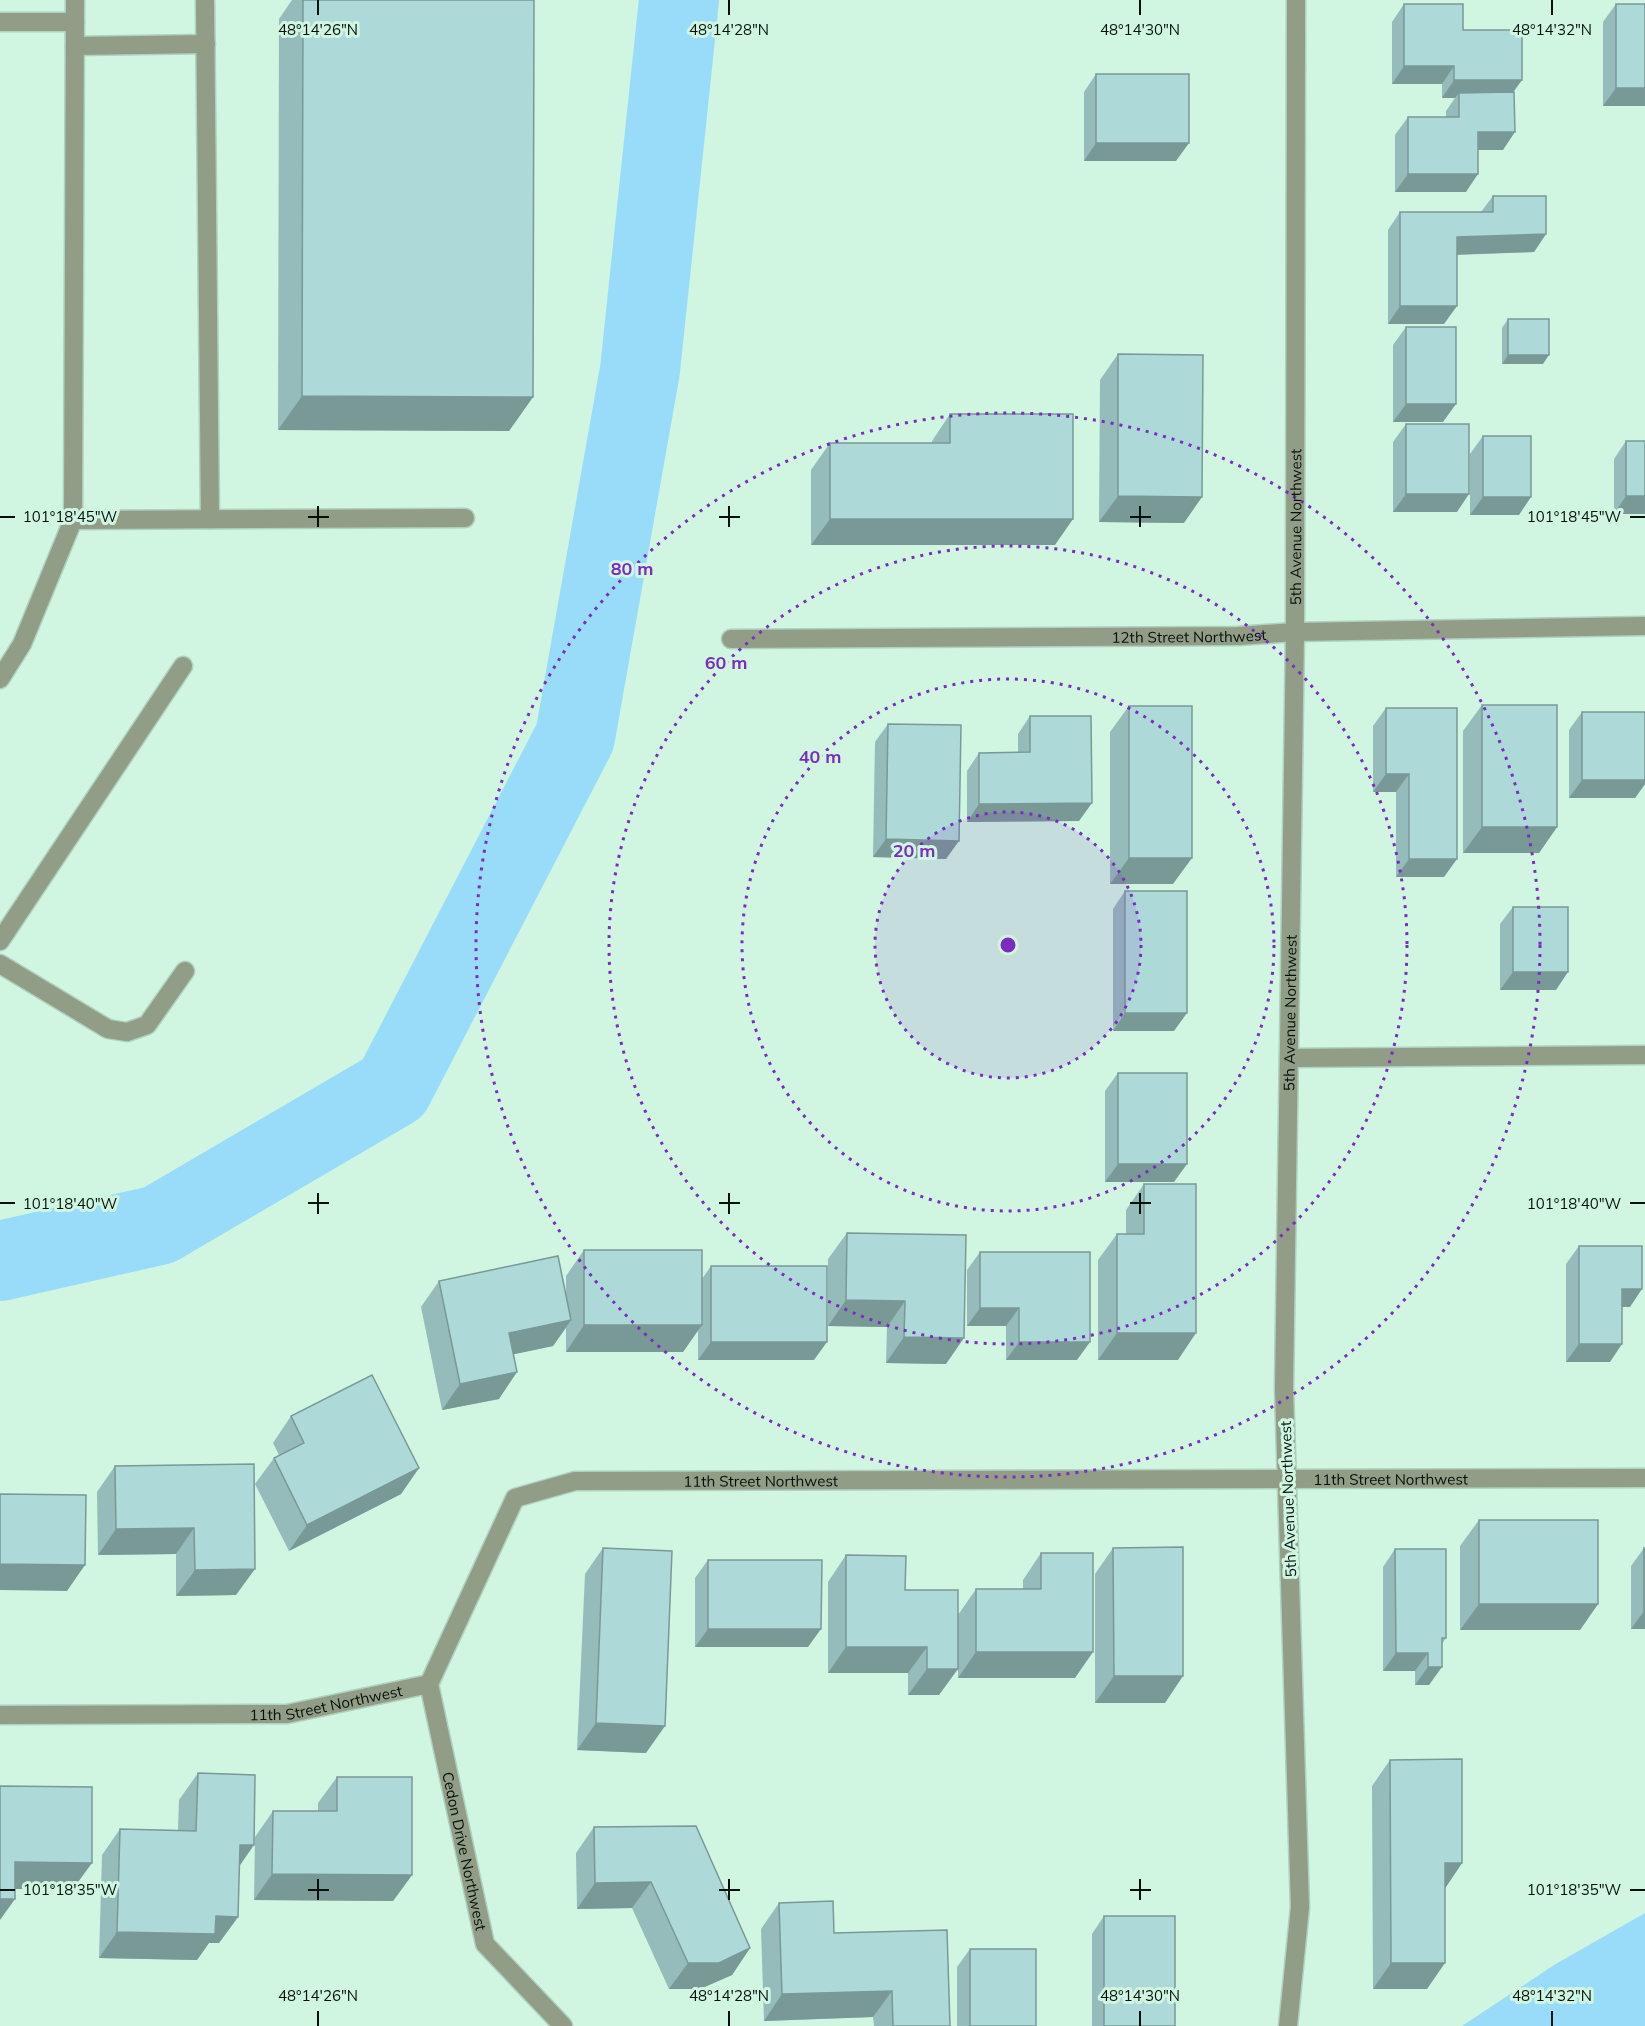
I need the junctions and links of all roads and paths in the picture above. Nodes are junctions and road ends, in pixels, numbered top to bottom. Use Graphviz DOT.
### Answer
graph roads {
  1 [pos="75,0"];
  2 [pos="206,0"];
  3 [pos="1296,0"];
  4 [pos="0,22"];
  5 [pos="75,22"];
  6 [pos="206,44"];
  7 [pos="75,46"];
  8 [pos="465,518"];
  9 [pos="210,519"];
  10 [pos="73,520"];
  11 [pos="1645,626"];
  12 [pos="1295,632"];
  13 [pos="731,639"];
  14 [pos="183,666"];
  15 [pos="0,679"];
  16 [pos="0,941"];
  17 [pos="0,964"];
  18 [pos="185,971"];
  19 [pos="1645,1054"];
  20 [pos="1289,1058"];
  21 [pos="1645,1478"];
  22 [pos="1287,1479"];
  23 [pos="429,1684"];
  24 [pos="0,1714"];
  25 [pos="563,2026"];
  26 [pos="1288,2026"];
  1 -- 5 [label="street"];
  2 -- 6 [label="street"];
  3 -- 12 [label="street, 5th Avenue Northwest"];
  4 -- 5 [label="street"];
  5 -- 7 [label="street"];
  6 -- 7 [label="street"];
  6 -- 9 [label="street"];
  7 -- 10 [label="street"];
  8 -- 9 [label="street"];
  9 -- 10 [label="street"];
  10 -- 15 [label="street"];
  11 -- 12 [label="street, 12th Street Northwest"];
  12 -- 13 [label="street, 12th Street Northwest"];
  12 -- 20 [label="street, 5th Avenue Northwest"];
  14 -- 16 [label="street"];
  17 -- 18 [label="street"];
  19 -- 20 [label="street"];
  20 -- 22 [label="street, 5th Avenue Northwest"];
  21 -- 22 [label="street, 11th Street Northwest"];
  22 -- 23 [label="street, 11th Street Northwest"];
  22 -- 26 [label="street, 5th Avenue Northwest"];
  23 -- 24 [label="street, 11th Street Northwest"];
  23 -- 25 [label="street, Cedon Drive Northwest"];
}
